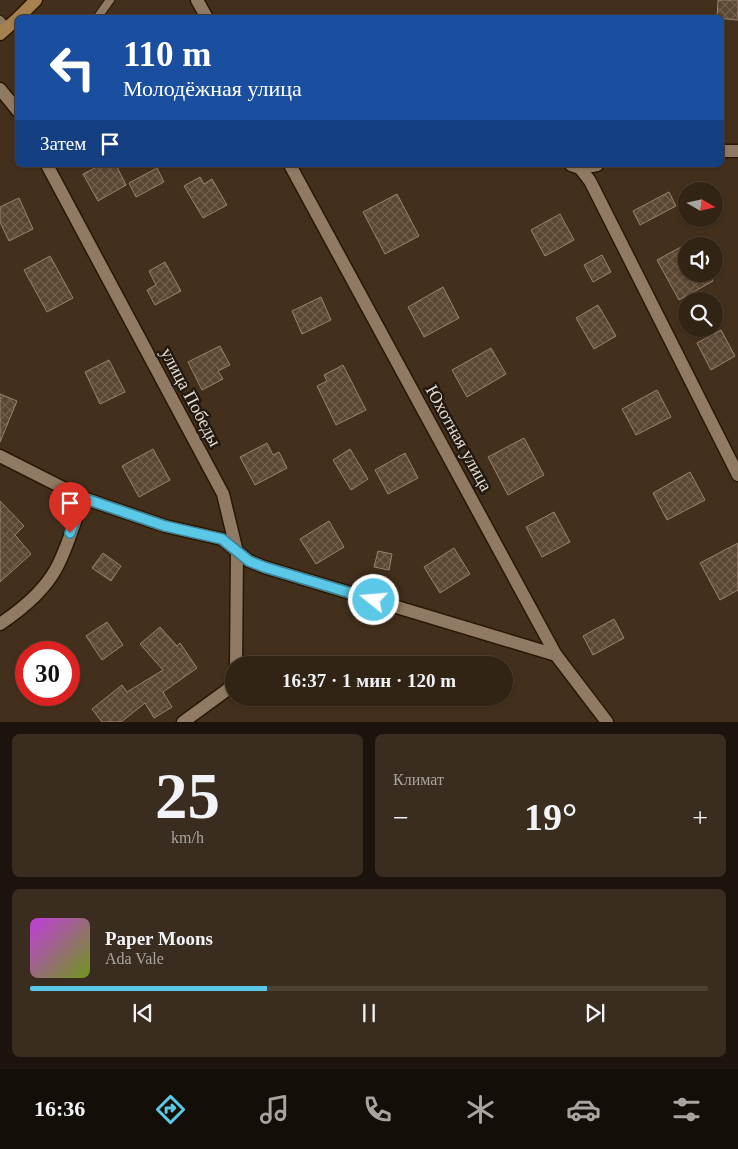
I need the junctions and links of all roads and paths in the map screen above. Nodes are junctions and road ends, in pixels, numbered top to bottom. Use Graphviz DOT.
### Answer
graph roads {
  1 [pos="36,0"];
  2 [pos="110,0"];
  3 [pos="196,0"];
  4 [pos="21,15"];
  5 [pos="98,15"];
  6 [pos="205,15"];
  7 [pos="15,20"];
  8 [pos="2,27"];
  9 [pos="0,89"];
  10 [pos="15,108"];
  11 [pos="724,150"];
  12 [pos="738,151"];
  13 [pos="47,167"];
  14 [pos="291,167"];
  15 [pos="576,167"];
  16 [pos="0,456"];
  17 [pos="738,475"];
  18 [pos="83,498"];
  19 [pos="237,552"];
  20 [pos="0,624"];
  21 [pos="556,655"];
  22 [pos="236,656"];
  23 [pos="225,691"];
  24 [pos="183,722"];
  25 [pos="607,722"];
  1 -- 4 [label="main road"];
  2 -- 5 [label="lane"];
  3 -- 6 [label="street"];
  7 -- 8 [label="main road"];
  9 -- 10 [label="street"];
  11 -- 12 [label="street"];
  13 -- 19 [label="street, улица Победы"];
  14 -- 21 [label="street, Юхотная улица"];
  15 -- 17 [label="street"];
  16 -- 18 [label="street"];
  18 -- 19 [label="street"];
  18 -- 20 [label="street"];
  19 -- 21 [label="street"];
  19 -- 22 [label="street, улица Победы"];
  21 -- 25 [label="street, Юхотная улица"];
  23 -- 24 [label="street"];
}
